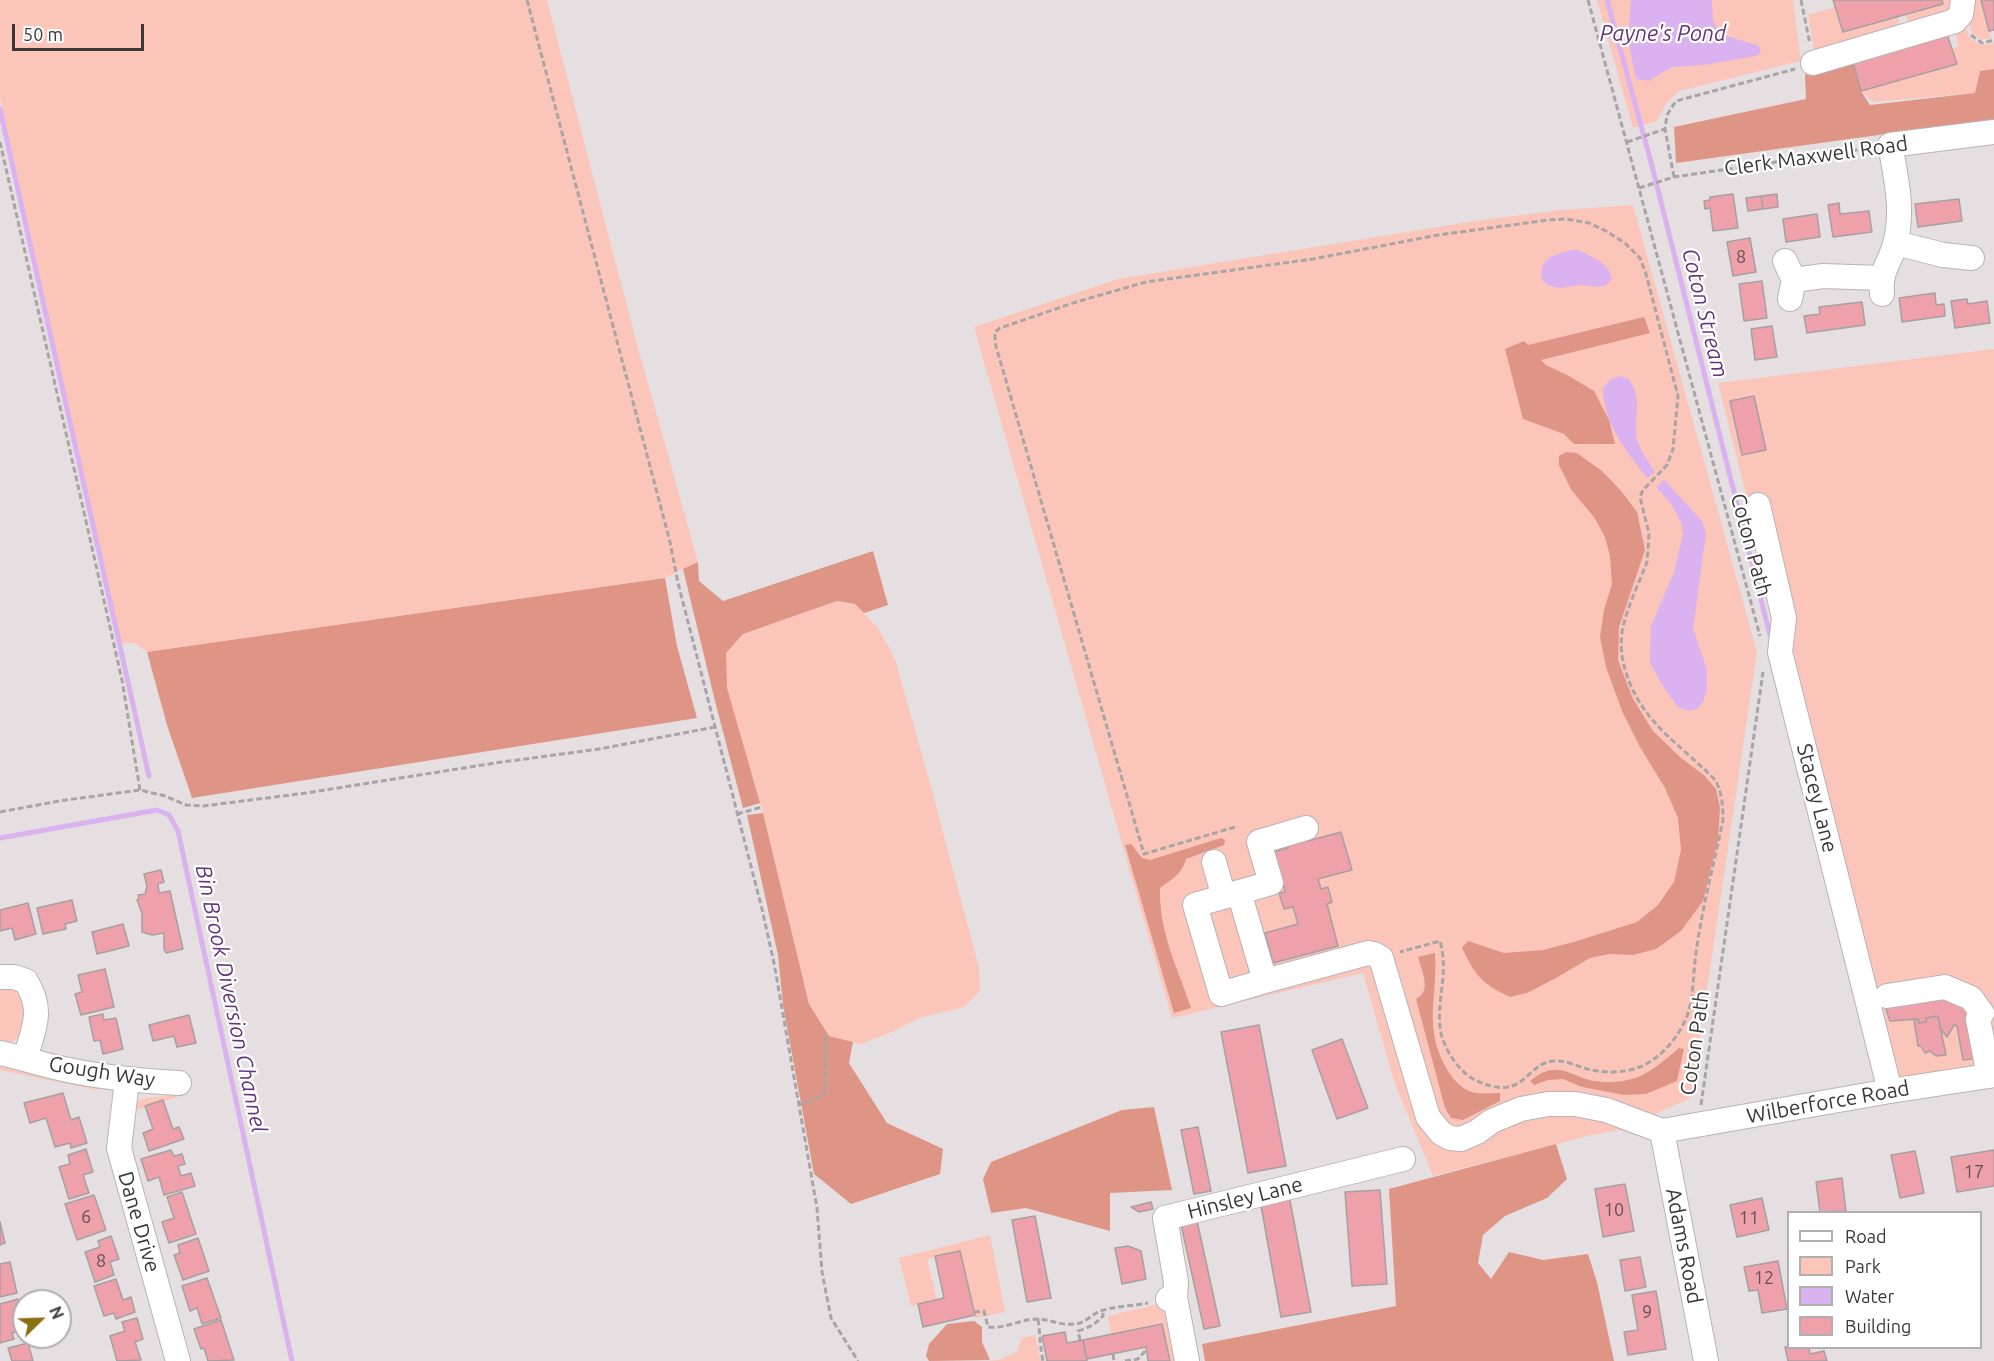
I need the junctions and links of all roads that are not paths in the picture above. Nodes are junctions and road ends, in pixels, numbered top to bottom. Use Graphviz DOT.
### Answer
graph roads {
  1 [pos="1964,0"];
  2 [pos="1813,63"];
  3 [pos="1994,132"];
  4 [pos="1896,243"];
  5 [pos="1976,260"];
  6 [pos="1790,280"];
  7 [pos="1758,505"];
  8 [pos="1306,828"];
  9 [pos="1214,862"];
  10 [pos="1232,895"];
  11 [pos="0,977"];
  12 [pos="1265,981"];
  13 [pos="1887,996"];
  14 [pos="0,1053"];
  15 [pos="25,1058"];
  16 [pos="1991,1075"];
  17 [pos="128,1081"];
  18 [pos="178,1083"];
  19 [pos="1890,1091"];
  20 [pos="1662,1131"];
  21 [pos="1403,1159"];
  22 [pos="178,1361"];
  23 [pos="1186,1361"];
  24 [pos="1706,1361"];
  1 -- 2 [label="street"];
  3 -- 4 [label="street, Clerk Maxwell Road"];
  4 -- 5 [label="street"];
  4 -- 6 [label="street"];
  7 -- 19 [label="street, Stacey Lane"];
  8 -- 10 [label="street"];
  9 -- 10 [label="street"];
  10 -- 12 [label="street"];
  10 -- 12 [label="street"];
  11 -- 15 [label="street, Gough Way"];
  12 -- 20 [label="street"];
  13 -- 16 [label="street"];
  14 -- 15 [label="street, Gough Way"];
  15 -- 17 [label="street, Gough Way"];
  16 -- 19 [label="street, Wilberforce Road"];
  17 -- 18 [label="street, Gough Way"];
  17 -- 22 [label="street, Dane Drive"];
  19 -- 20 [label="street, Wilberforce Road"];
  20 -- 24 [label="street, Adams Road"];
  21 -- 23 [label="street, Hinsley Lane"];
}
